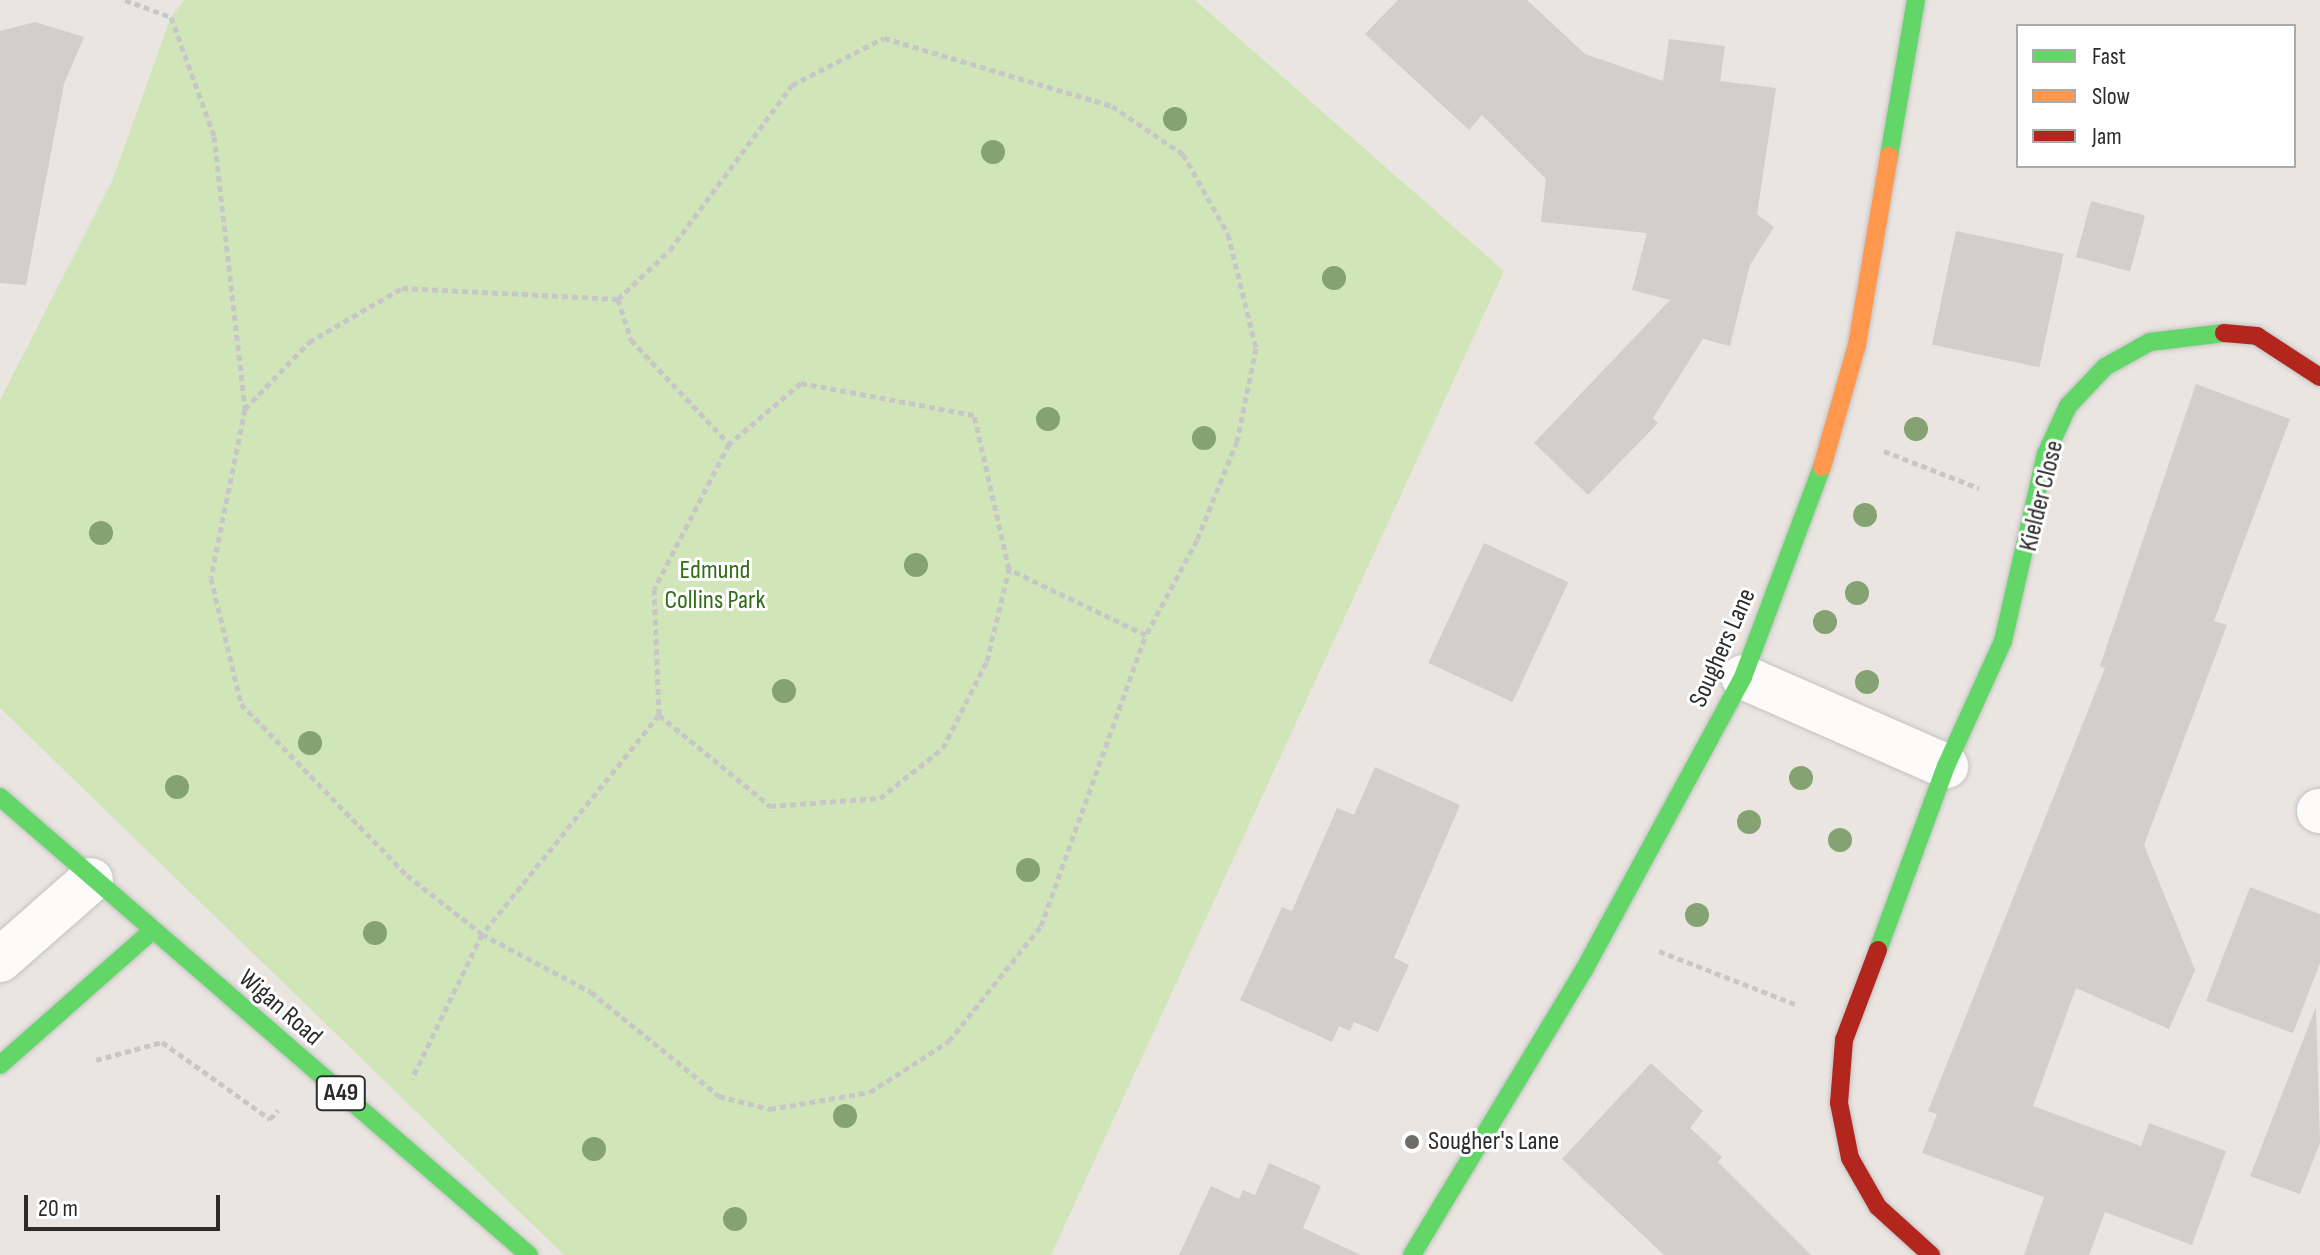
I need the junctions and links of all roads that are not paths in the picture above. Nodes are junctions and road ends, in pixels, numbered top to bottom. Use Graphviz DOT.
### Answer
graph roads {
  1 [pos="1911,1"];
  2 [pos="2320,377"];
  3 [pos="1743,677"];
  4 [pos="1946,766"];
  5 [pos="0,797"];
  6 [pos="91,880"];
  7 [pos="151,932"];
  8 [pos="0,960"];
  9 [pos="0,1065"];
  10 [pos="529,1255"];
  11 [pos="1412,1255"];
  12 [pos="1931,1255"];
  1 -- 3 [label="street, Soughers Lane"];
  2 -- 4 [label="street, Kielder Close"];
  3 -- 4 [label="street"];
  3 -- 11 [label="street, Soughers Lane"];
  4 -- 12 [label="street, Kielder Close"];
  5 -- 6 [label="street, Wigan Road / A49"];
  6 -- 7 [label="street, Wigan Road / A49"];
  6 -- 8 [label="street"];
  7 -- 9 [label="street"];
  7 -- 10 [label="street, Wigan Road / A49"];
}
